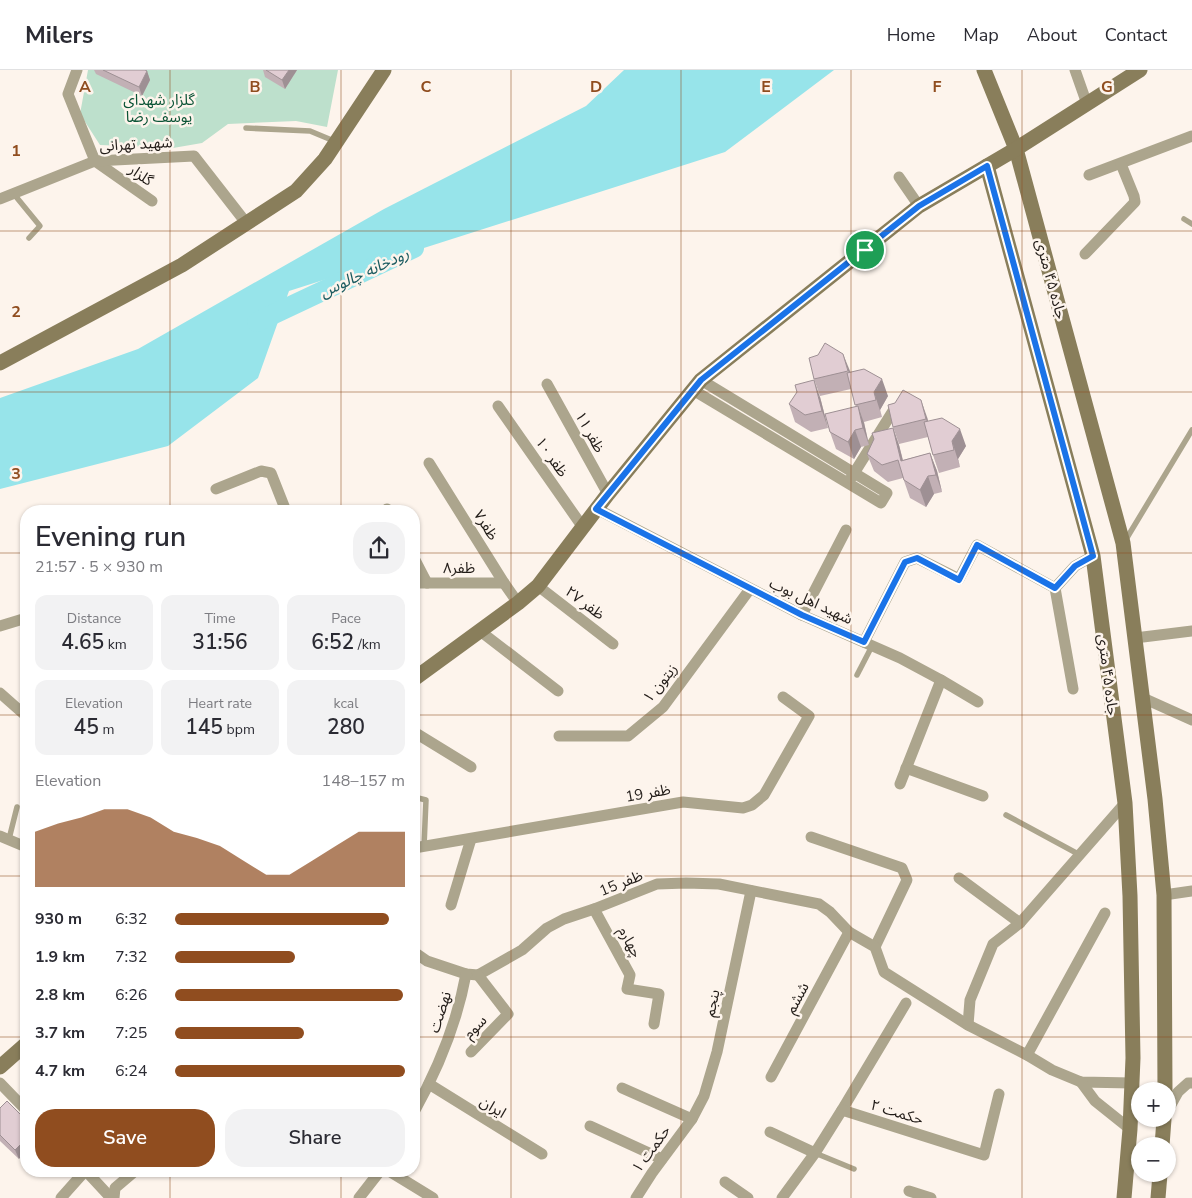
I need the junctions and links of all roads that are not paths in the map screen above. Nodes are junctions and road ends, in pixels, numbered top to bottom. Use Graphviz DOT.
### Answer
graph roads {
  1 [pos="76,70"];
  2 [pos="373,70"];
  3 [pos="384,70"];
  4 [pos="984,70"];
  5 [pos="1074,70"];
  6 [pos="1140,70"];
  7 [pos="367,95"];
  8 [pos="1088,104"];
  9 [pos="246,128"];
  10 [pos="1192,136"];
  11 [pos="336,142"];
  12 [pos="1016,148"];
  13 [pos="95,161"];
  14 [pos="1121,164"];
  15 [pos="987,166"];
  16 [pos="1089,174"];
  17 [pos="899,177"];
  18 [pos="13,194"];
  19 [pos="0,199"];
  20 [pos="152,201"];
  21 [pos="919,206"];
  22 [pos="1184,219"];
  23 [pos="247,224"];
  24 [pos="1192,224"];
  25 [pos="29,238"];
  26 [pos="1085,254"];
  27 [pos="0,363"];
  28 [pos="547,384"];
  29 [pos="697,385"];
  30 [pos="498,406"];
  31 [pos="892,411"];
  32 [pos="1192,430"];
  33 [pos="429,463"];
  34 [pos="854,473"];
  35 [pos="848,484"];
  36 [pos="216,489"];
  37 [pos="608,494"];
  38 [pos="284,505"];
  39 [pos="596,509"];
  40 [pos="582,526"];
  41 [pos="846,530"];
  42 [pos="1123,543"];
  43 [pos="1093,556"];
  44 [pos="420,570"];
  45 [pos="420,583"];
  46 [pos="427,583"];
  47 [pos="504,583"];
  48 [pos="538,586"];
  49 [pos="1055,588"];
  50 [pos="750,589"];
  51 [pos="518,603"];
  52 [pos="802,615"];
  53 [pos="20,620"];
  54 [pos="0,626"];
  55 [pos="480,631"];
  56 [pos="1192,631"];
  57 [pos="1135,638"];
  58 [pos="613,644"];
  59 [pos="868,644"];
  60 [pos="420,675"];
  61 [pos="857,675"];
  62 [pos="941,680"];
  63 [pos="1073,689"];
  64 [pos="558,691"];
  65 [pos="0,693"];
  66 [pos="783,697"];
  67 [pos="1143,698"];
  68 [pos="978,702"];
  69 [pos="20,711"];
  70 [pos="1192,720"];
  71 [pos="420,736"];
  72 [pos="559,736"];
  73 [pos="471,767"];
  74 [pos="906,768"];
  75 [pos="900,784"];
  76 [pos="983,796"];
  77 [pos="420,798"];
  78 [pos="1125,803"];
  79 [pos="17,807"];
  80 [pos="1006,816"];
  81 [pos="4,837"];
  82 [pos="811,837"];
  83 [pos="471,839"];
  84 [pos="420,841"];
  85 [pos="20,844"];
  86 [pos="420,848"];
  87 [pos="1080,855"];
  88 [pos="960,878"];
  89 [pos="751,891"];
  90 [pos="1192,891"];
  91 [pos="1164,895"];
  92 [pos="452,905"];
  93 [pos="594,909"];
  94 [pos="1104,913"];
  95 [pos="1020,922"];
  96 [pos="849,932"];
  97 [pos="875,947"];
  98 [pos="420,956"];
  99 [pos="472,975"];
  100 [pos="906,1003"];
  101 [pos="654,1024"];
  102 [pos="968,1026"];
  103 [pos="20,1048"];
  104 [pos="471,1052"];
  105 [pos="1027,1055"];
  106 [pos="2,1061"];
  107 [pos="771,1077"];
  108 [pos="1081,1082"];
  109 [pos="1132,1082"];
  110 [pos="1165,1082"];
  111 [pos="0,1083"];
  112 [pos="1131,1083"];
  113 [pos="1192,1083"];
  114 [pos="429,1084"];
  115 [pos="622,1088"];
  116 [pos="999,1094"];
  117 [pos="1176,1096"];
  118 [pos="420,1101"];
  119 [pos="20,1104"];
  120 [pos="1131,1106"];
  121 [pos="842,1110"];
  122 [pos="692,1119"];
  123 [pos="590,1126"];
  124 [pos="1130,1129"];
  125 [pos="770,1132"];
  126 [pos="815,1153"];
  127 [pos="542,1154"];
  128 [pos="662,1160"];
  129 [pos="854,1169"];
  130 [pos="80,1177"];
  131 [pos="92,1177"];
  132 [pos="128,1177"];
  133 [pos="375,1177"];
  134 [pos="399,1177"];
  135 [pos="726,1182"];
  136 [pos="1159,1182"];
  137 [pos="909,1191"];
  138 [pos="61,1198"];
  139 [pos="113,1198"];
  140 [pos="359,1198"];
  141 [pos="433,1198"];
  142 [pos="636,1198"];
  143 [pos="748,1198"];
  144 [pos="782,1198"];
  145 [pos="930,1198"];
  146 [pos="1124,1198"];
  147 [pos="1158,1198"];
  1 -- 13 [label="street"];
  2 -- 7 [label="street"];
  3 -- 7 [label="street"];
  4 -- 12 [label="street, جاده ۴۵ متری"];
  5 -- 8 [label="street"];
  6 -- 8 [label="street"];
  7 -- 11 [label="street"];
  8 -- 12 [label="street"];
  9 -- 11 [label="lane"];
  10 -- 14 [label="street"];
  11 -- 23 [label="street"];
  12 -- 15 [label="street"];
  12 -- 42 [label="street, جاده ۴۵ متری"];
  13 -- 18 [label="street, شهید تهرانی"];
  13 -- 20 [label="street, گلزار"];
  13 -- 23 [label="street, شهید تهرانی"];
  14 -- 16 [label="street"];
  14 -- 26 [label="street"];
  15 -- 21 [label="street"];
  15 -- 43 [label="street, جاده ۴۵ متری"];
  17 -- 21 [label="street"];
  18 -- 19 [label="street, شهید تهرانی"];
  18 -- 25 [label="lane"];
  21 -- 29 [label="street"];
  22 -- 24 [label="lane"];
  23 -- 27 [label="street"];
  28 -- 37 [label="street, ظفر ۱۱"];
  29 -- 34 [label="street"];
  29 -- 35 [label="street"];
  29 -- 37 [label="street"];
  30 -- 40 [label="street, ظفر ۱۰"];
  31 -- 34 [label="street"];
  32 -- 42 [label="lane"];
  33 -- 47 [label="street, ظفر۷"];
  34 -- 35 [label="street"];
  34 -- 35 [label="street"];
  36 -- 38 [label="street"];
  37 -- 39 [label="street"];
  39 -- 40 [label="street"];
  39 -- 50 [label="street, شهید اهل بوب"];
  40 -- 48 [label="street"];
  41 -- 52 [label="street"];
  42 -- 57 [label="street, جاده ۴۵ متری"];
  43 -- 49 [label="street"];
  43 -- 78 [label="street, جاده ۴۵ متری"];
  44 -- 46 [label="street"];
  45 -- 46 [label="street, ظفر۸"];
  46 -- 47 [label="street, ظفر۸"];
  47 -- 51 [label="street, ظفر۷"];
  48 -- 51 [label="street"];
  48 -- 58 [label="street, ظفر ۲۷"];
  49 -- 59 [label="street"];
  49 -- 63 [label="street"];
  50 -- 52 [label="street, شهید اهل بوب"];
  50 -- 72 [label="street, زیتون ۱"];
  51 -- 55 [label="street"];
  52 -- 59 [label="street, شهید اهل بوب"];
  53 -- 54 [label="street"];
  55 -- 60 [label="street"];
  55 -- 64 [label="street"];
  56 -- 57 [label="street"];
  57 -- 67 [label="street, جاده ۴۵ متری"];
  59 -- 61 [label="lane"];
  59 -- 62 [label="street, شهید اهل بوب"];
  62 -- 68 [label="street, شهید اهل بوب"];
  62 -- 74 [label="street"];
  65 -- 69 [label="street"];
  66 -- 83 [label="street, ظفر 19"];
  67 -- 70 [label="street"];
  67 -- 91 [label="street, جاده ۴۵ متری"];
  71 -- 73 [label="street"];
  74 -- 75 [label="street"];
  74 -- 76 [label="street"];
  77 -- 84 [label="lane"];
  78 -- 87 [label="street"];
  78 -- 109 [label="street, جاده ۴۵ متری"];
  79 -- 81 [label="lane"];
  80 -- 87 [label="lane"];
  81 -- 85 [label="street"];
  82 -- 97 [label="street"];
  83 -- 86 [label="street, ظفر 19"];
  83 -- 92 [label="street"];
  87 -- 95 [label="street"];
  88 -- 95 [label="street"];
  89 -- 93 [label="street, ظفر 15"];
  89 -- 96 [label="street, ظفر 15"];
  89 -- 122 [label="street, پنجم"];
  90 -- 91 [label="street"];
  91 -- 110 [label="street, جاده ۴۵ متری"];
  93 -- 99 [label="street, ظفر 15"];
  93 -- 101 [label="street, چهارم"];
  94 -- 105 [label="street"];
  95 -- 102 [label="street"];
  96 -- 97 [label="street, ظفر 15"];
  96 -- 107 [label="street, ششم"];
  97 -- 102 [label="street"];
  98 -- 99 [label="street"];
  99 -- 104 [label="street, سوم"];
  99 -- 114 [label="street, نهضت"];
  100 -- 121 [label="street"];
  102 -- 105 [label="street"];
  103 -- 106 [label="street"];
  105 -- 108 [label="street"];
  108 -- 112 [label="street"];
  108 -- 124 [label="street"];
  111 -- 119 [label="street"];
  113 -- 117 [label="street"];
  114 -- 118 [label="street, نهضت"];
  114 -- 127 [label="street, ایران"];
  115 -- 122 [label="street"];
  116 -- 121 [label="street, حکمت ۲"];
  120 -- 124 [label="street, جاده ۴۵ متری"];
  121 -- 126 [label="street"];
  122 -- 128 [label="street, حکمت ۱"];
  123 -- 128 [label="street"];
  124 -- 146 [label="street, جاده ۴۵ متری"];
  125 -- 126 [label="street"];
  126 -- 129 [label="lane"];
  126 -- 144 [label="street"];
  128 -- 142 [label="street, حکمت ۱"];
  130 -- 138 [label="street"];
  131 -- 139 [label="street"];
  132 -- 139 [label="street"];
  133 -- 140 [label="street"];
  134 -- 141 [label="street"];
  135 -- 143 [label="street"];
  136 -- 147 [label="street"];
  137 -- 145 [label="street"];
}
